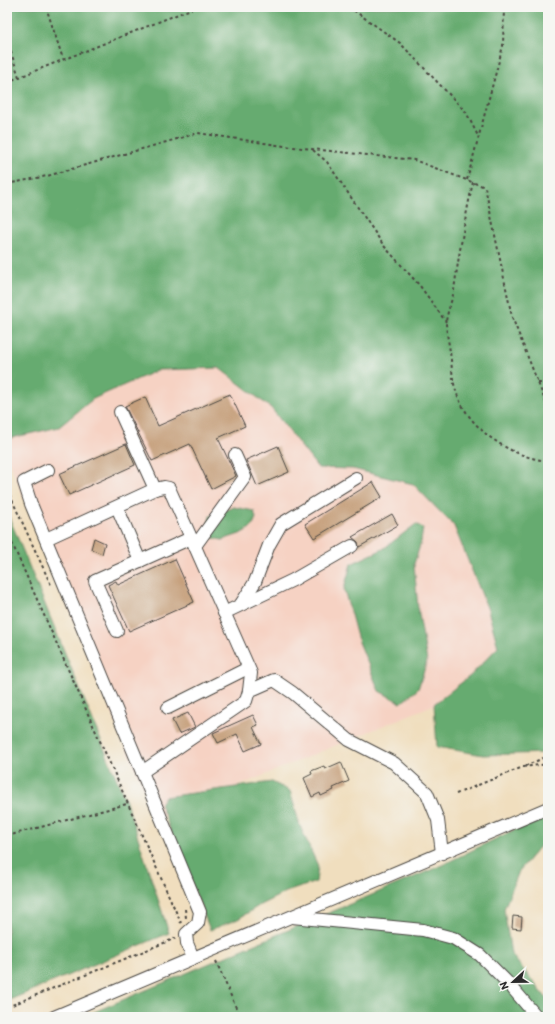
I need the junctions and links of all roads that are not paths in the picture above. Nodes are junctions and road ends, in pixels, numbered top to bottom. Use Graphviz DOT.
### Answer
graph roads {
  1 [pos="120,412"];
  2 [pos="235,455"];
  3 [pos="48,470"];
  4 [pos="356,478"];
  5 [pos="155,489"];
  6 [pos="117,507"];
  7 [pos="46,539"];
  8 [pos="193,542"];
  9 [pos="352,546"];
  10 [pos="140,561"];
  11 [pos="241,604"];
  12 [pos="224,613"];
  13 [pos="117,631"];
  14 [pos="248,668"];
  15 [pos="249,691"];
  16 [pos="168,708"];
  17 [pos="142,772"];
  18 [pos="548,808"];
  19 [pos="442,853"];
  20 [pos="290,917"];
  21 [pos="193,958"];
  22 [pos="54,1017"];
  23 [pos="537,1017"];
  1 -- 5 [label="street"];
  2 -- 8 [label="street"];
  3 -- 7 [label="street"];
  4 -- 11 [label="street"];
  5 -- 6 [label="street"];
  5 -- 8 [label="street"];
  6 -- 7 [label="street"];
  6 -- 10 [label="street"];
  7 -- 17 [label="street"];
  8 -- 10 [label="street"];
  8 -- 12 [label="street"];
  9 -- 11 [label="street"];
  10 -- 13 [label="street"];
  11 -- 12 [label="street"];
  12 -- 14 [label="street"];
  14 -- 15 [label="street"];
  14 -- 16 [label="street"];
  15 -- 17 [label="street"];
  15 -- 19 [label="street"];
  17 -- 21 [label="street"];
  18 -- 19 [label="street"];
  19 -- 20 [label="street"];
  20 -- 21 [label="street"];
  20 -- 23 [label="street"];
  21 -- 22 [label="street"];
}
